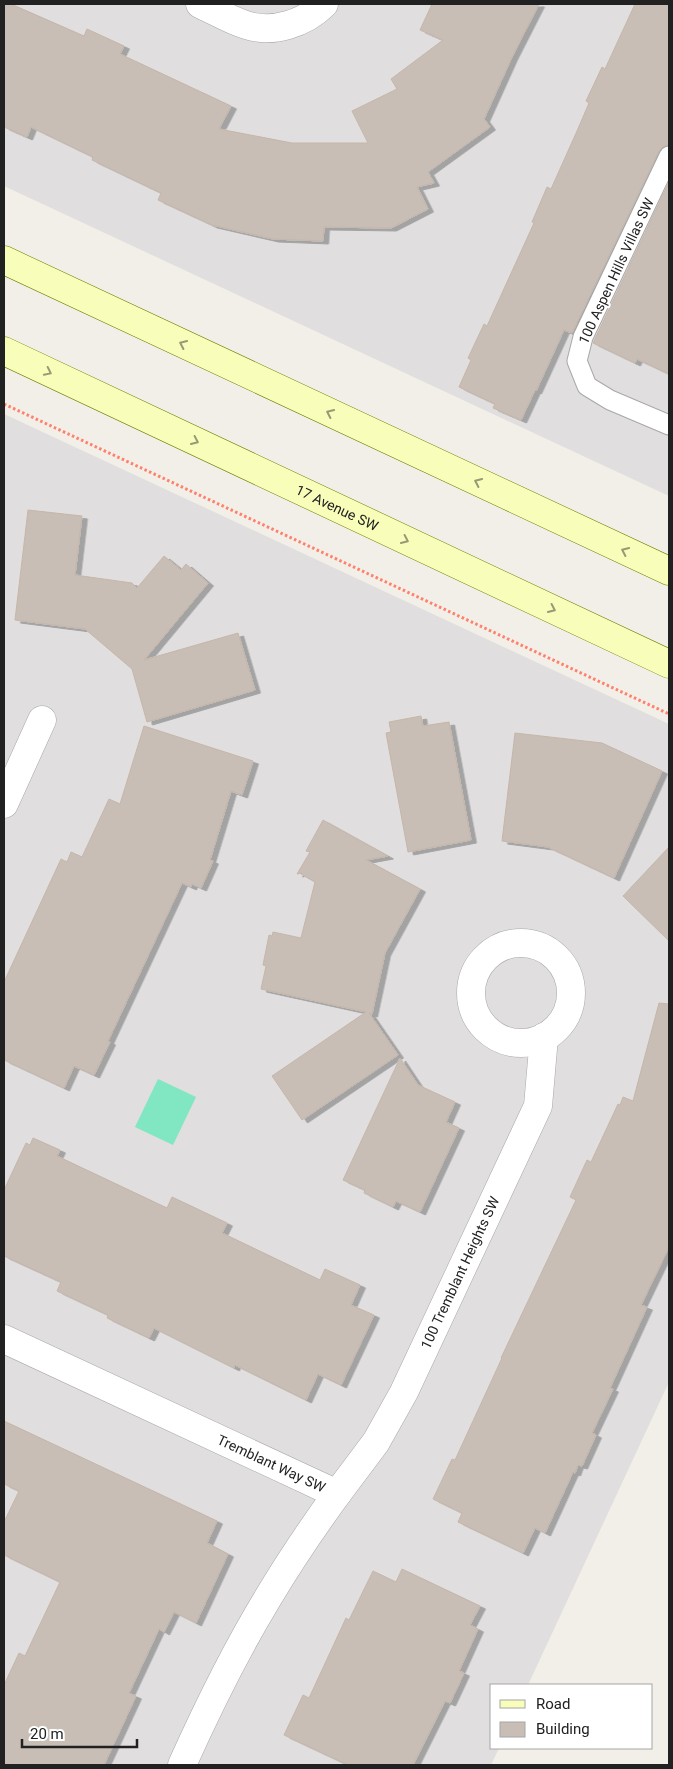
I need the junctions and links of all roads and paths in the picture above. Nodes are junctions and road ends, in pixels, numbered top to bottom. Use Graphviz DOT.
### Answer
graph roads {
  1 [pos="200,4"];
  2 [pos="324,4"];
  3 [pos="669,156"];
  4 [pos="4,260"];
  5 [pos="4,351"];
  6 [pos="4,404"];
  7 [pos="669,425"];
  8 [pos="669,571"];
  9 [pos="669,664"];
  10 [pos="669,714"];
  11 [pos="42,720"];
  12 [pos="4,804"];
  13 [pos="544,1037"];
  14 [pos="4,1339"];
  15 [pos="337,1494"];
  16 [pos="182,1765"];
  1 -- 2 [label="street"];
  3 -- 7 [label="lane, 100 Aspen Hills Villas SW"];
  8 -- 4 [label="main road, one-way"];
  5 -- 9 [label="main road, 17 Avenue SW, one-way"];
  6 -- 10 [label="path"];
  11 -- 12 [label="street"];
  13 -- 15 [label="street, 100 Tremblant Heights SW"];
  14 -- 15 [label="street, Tremblant Way SW"];
  15 -- 16 [label="street, Tremblant Way SW"];
}
